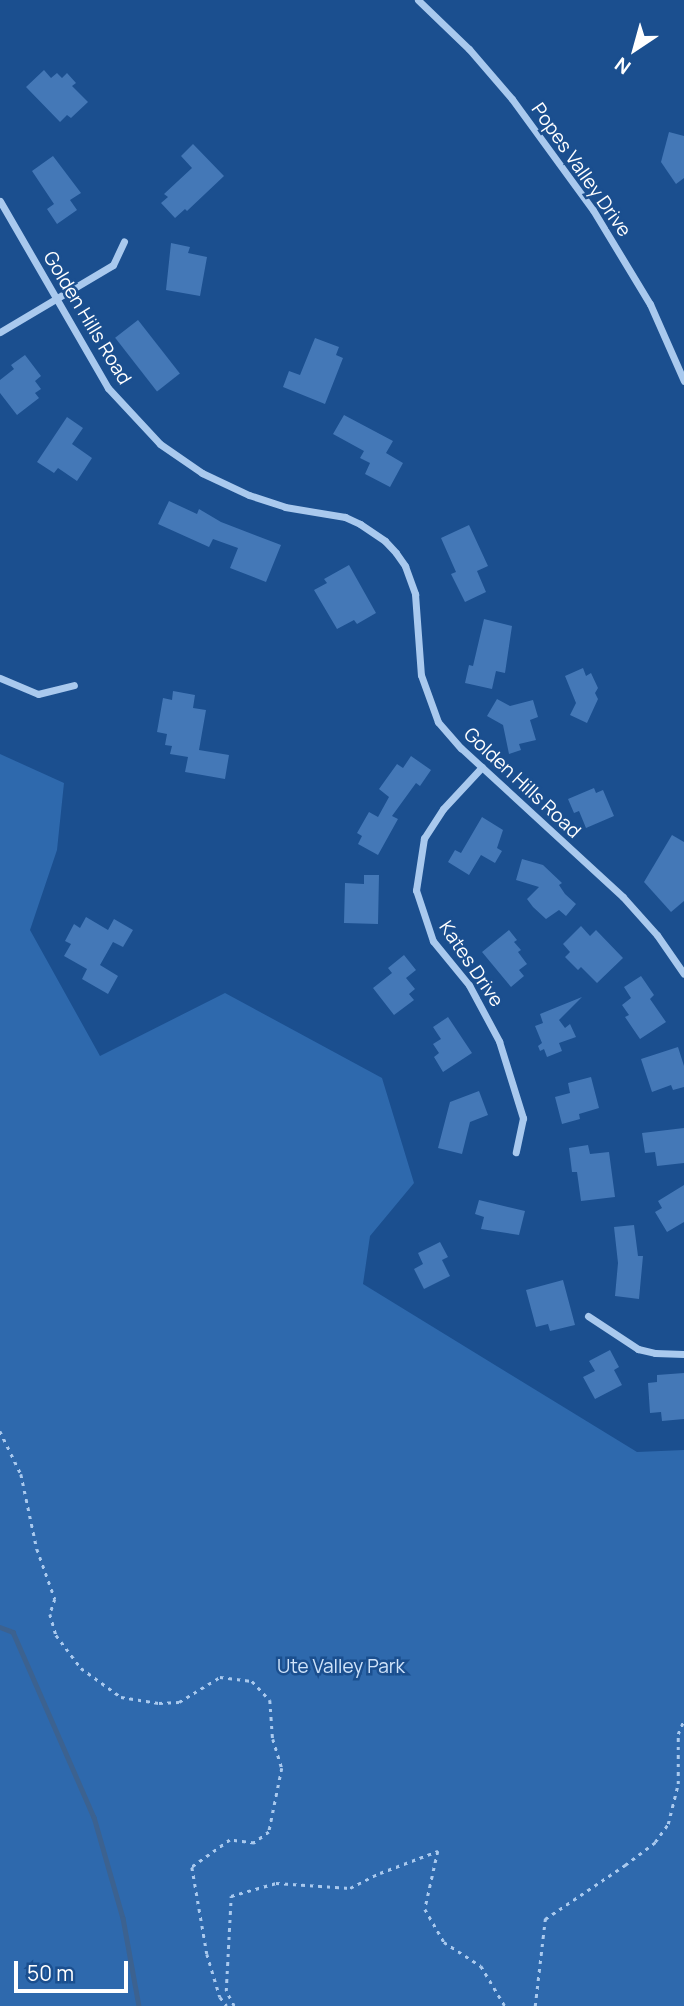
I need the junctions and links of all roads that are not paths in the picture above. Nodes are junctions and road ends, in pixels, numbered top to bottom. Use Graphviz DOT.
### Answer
graph roads {
  1 [pos="418,0"];
  2 [pos="0,201"];
  3 [pos="124,241"];
  4 [pos="56,300"];
  5 [pos="0,332"];
  6 [pos="684,381"];
  7 [pos="0,678"];
  8 [pos="74,685"];
  9 [pos="482,768"];
  10 [pos="684,974"];
  11 [pos="516,1152"];
  12 [pos="588,1316"];
  13 [pos="684,1354"];
  1 -- 6 [label="street, Popes Valley Drive"];
  2 -- 4 [label="street, Golden Hills Road"];
  3 -- 4 [label="street"];
  4 -- 5 [label="street"];
  4 -- 9 [label="street, Golden Hills Road"];
  7 -- 8 [label="street"];
  9 -- 10 [label="street, Golden Hills Road"];
  9 -- 11 [label="street, Kates Drive"];
  12 -- 13 [label="street"];
}
